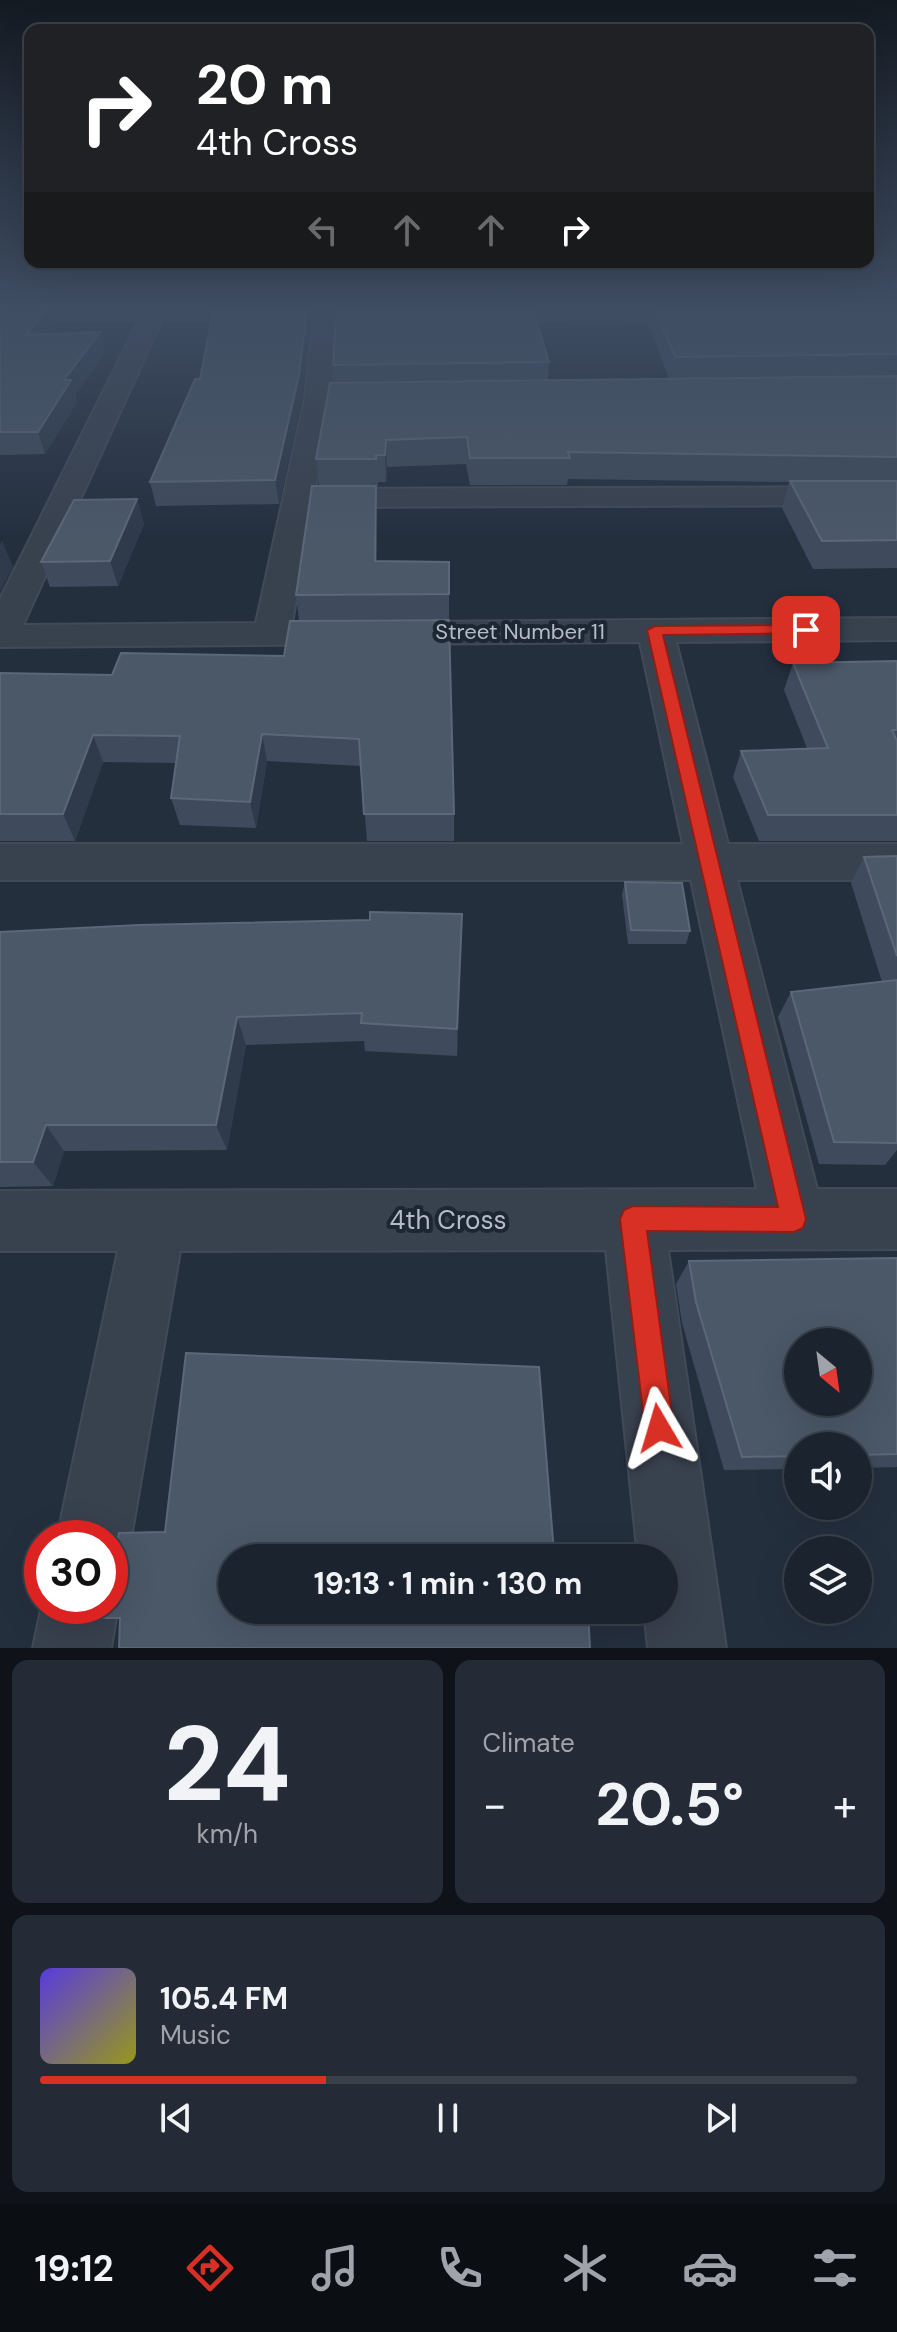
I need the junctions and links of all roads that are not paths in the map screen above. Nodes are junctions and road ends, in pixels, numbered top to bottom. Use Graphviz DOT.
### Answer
graph roads {
  1 [pos="120,384"];
  2 [pos="319,384"];
  3 [pos="412,397"];
  4 [pos="318,398"];
  5 [pos="897,496"];
  6 [pos="301,498"];
  7 [pos="897,629"];
  8 [pos="655,630"];
  9 [pos="272,633"];
  10 [pos="0,636"];
  11 [pos="0,862"];
  12 [pos="897,862"];
  13 [pos="710,863"];
  14 [pos="633,1219"];
  15 [pos="794,1219"];
  16 [pos="897,1219"];
  17 [pos="0,1221"];
  18 [pos="155,1221"];
  19 [pos="97,1520"];
  20 [pos="77,1624"];
  21 [pos="72,1648"];
  22 [pos="687,1648"];
  1 -- 10 [label="street"];
  2 -- 4 [label="street"];
  3 -- 4 [label="street"];
  4 -- 6 [label="street"];
  5 -- 6 [label="street"];
  6 -- 9 [label="street"];
  7 -- 8 [label="street, Street Number 11"];
  8 -- 9 [label="street, Street Number 11"];
  8 -- 13 [label="street"];
  9 -- 10 [label="street, Street Number 11"];
  11 -- 13 [label="street"];
  12 -- 13 [label="street"];
  13 -- 15 [label="street"];
  14 -- 15 [label="street, 4th Cross"];
  14 -- 18 [label="street, 4th Cross"];
  14 -- 22 [label="street"];
  15 -- 16 [label="street, 4th Cross"];
  17 -- 18 [label="street, 4th Cross"];
  18 -- 19 [label="street"];
  20 -- 21 [label="street"];
}
